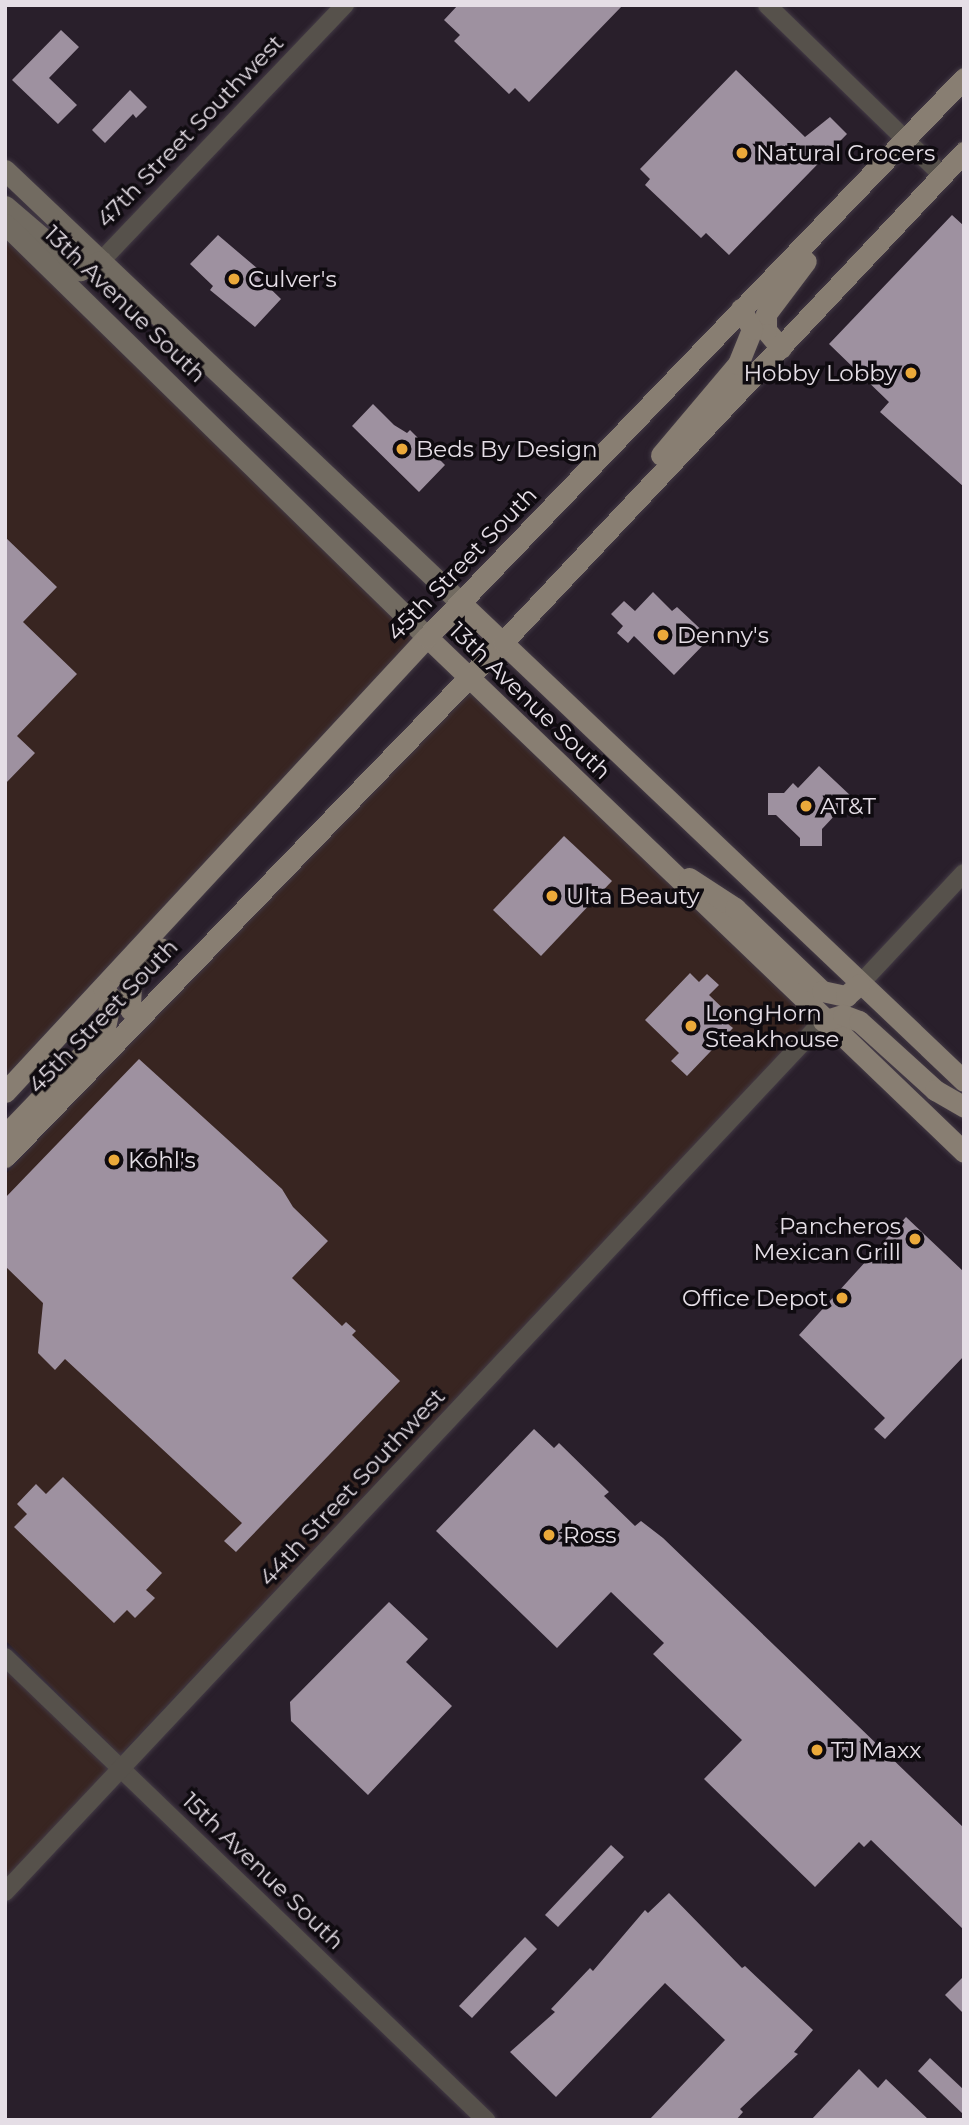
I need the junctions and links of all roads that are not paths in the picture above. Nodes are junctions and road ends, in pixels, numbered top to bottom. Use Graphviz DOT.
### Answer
graph roads {
  1 [pos="345,5"];
  2 [pos="767,5"];
  3 [pos="964,78"];
  4 [pos="906,139"];
  5 [pos="964,152"];
  6 [pos="5,170"];
  7 [pos="942,175"];
  8 [pos="5,206"];
  9 [pos="837,210"];
  10 [pos="5,224"];
  11 [pos="101,261"];
  12 [pos="741,309"];
  13 [pos="781,348"];
  14 [pos="624,511"];
  15 [pos="461,603"];
  16 [pos="427,637"];
  17 [pos="503,642"];
  18 [pos="468,676"];
  19 [pos="277,801"];
  20 [pos="649,852"];
  21 [pos="964,873"];
  22 [pos="860,984"];
  23 [pos="103,988"];
  24 [pos="138,1018"];
  25 [pos="822,1021"];
  26 [pos="964,1081"];
  27 [pos="5,1092"];
  28 [pos="964,1107"];
  29 [pos="5,1135"];
  30 [pos="964,1152"];
  31 [pos="5,1157"];
  32 [pos="5,1657"];
  33 [pos="122,1769"];
  34 [pos="5,1892"];
  35 [pos="486,2120"];
  1 -- 11 [label="street, 47th Street Southwest"];
  2 -- 4 [label="street"];
  3 -- 4 [label="main road, 45th Street South"];
  4 -- 7 [label="street"];
  4 -- 9 [label="main road, 45th Street South"];
  5 -- 7 [label="main road, 45th Street South"];
  6 -- 11 [label="main road, 13th Avenue South"];
  7 -- 13 [label="main road, 45th Street South"];
  8 -- 11 [label="main road"];
  9 -- 12 [label="main road, 45th Street South"];
  9 -- 13 [label="main road"];
  10 -- 16 [label="main road, 13th Avenue South"];
  11 -- 15 [label="main road, 13th Avenue South"];
  12 -- 14 [label="main road"];
  12 -- 15 [label="main road, 45th Street South"];
  13 -- 14 [label="main road, 45th Street South"];
  14 -- 17 [label="main road, 45th Street South"];
  15 -- 16 [label="main road, 45th Street South"];
  15 -- 17 [label="main road, 13th Avenue South"];
  16 -- 18 [label="main road, 13th Avenue South"];
  16 -- 19 [label="main road, 45th Street South"];
  17 -- 18 [label="main road, 45th Street South"];
  17 -- 22 [label="main road, 13th Avenue South"];
  18 -- 20 [label="main road, 13th Avenue South"];
  18 -- 24 [label="main road, 45th Street South"];
  19 -- 23 [label="main road, 45th Street South"];
  19 -- 24 [label="main road"];
  20 -- 22 [label="main road"];
  20 -- 25 [label="main road, 13th Avenue South"];
  21 -- 22 [label="street"];
  22 -- 26 [label="main road, 13th Avenue South"];
  23 -- 27 [label="main road, 45th Street South"];
  23 -- 29 [label="main road"];
  24 -- 31 [label="main road, 45th Street South"];
  25 -- 28 [label="main road"];
  25 -- 30 [label="main road, 13th Avenue South"];
  25 -- 33 [label="street, 44th Street Southwest"];
  32 -- 33 [label="street, 15th Avenue South"];
  33 -- 34 [label="street, 44th Street Southwest"];
  33 -- 35 [label="street, 15th Avenue South"];
}
